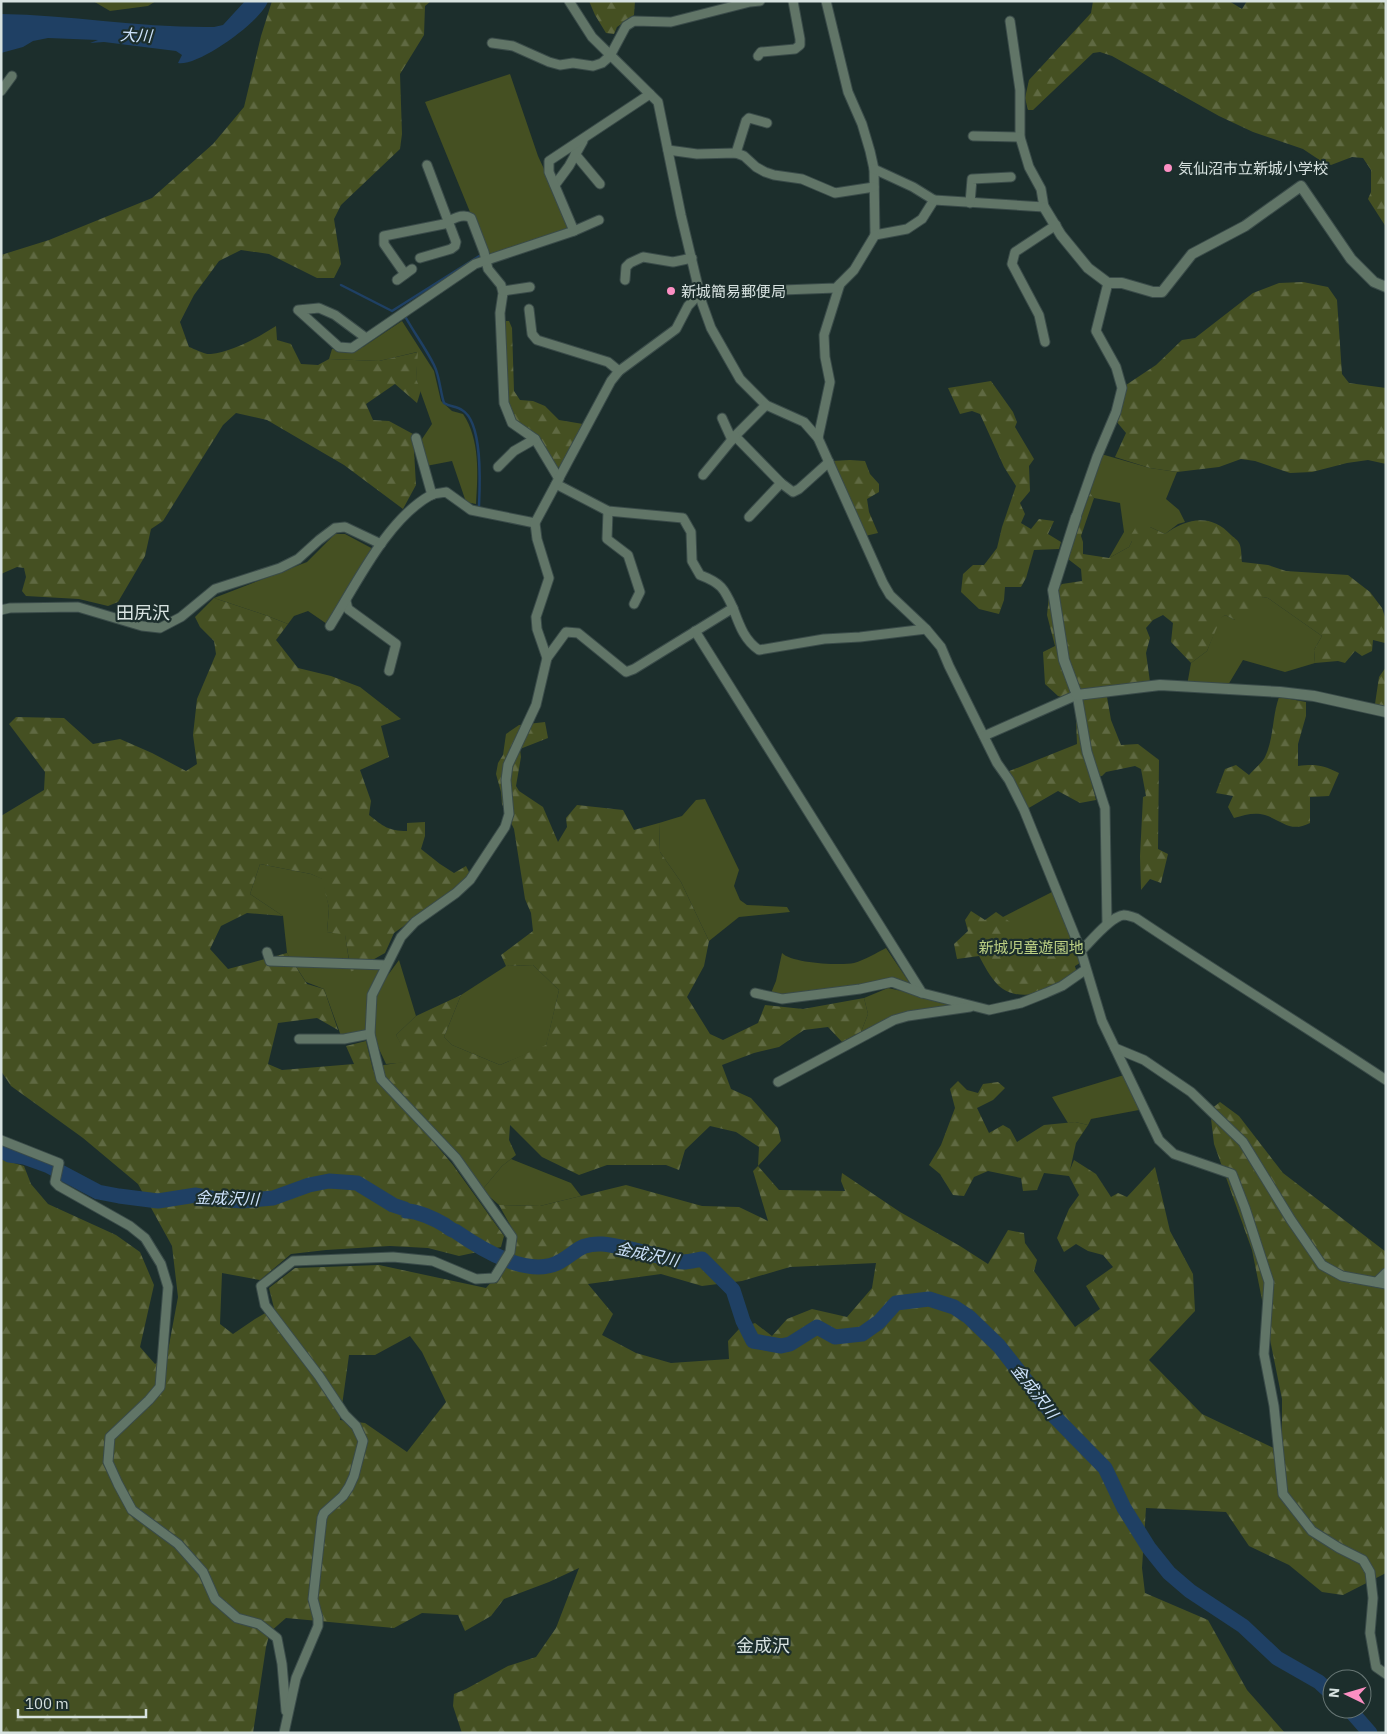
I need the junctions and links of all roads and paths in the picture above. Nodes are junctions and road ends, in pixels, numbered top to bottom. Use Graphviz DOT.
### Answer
graph roads {
  1 [pos="569,1"];
  2 [pos="760,1"];
  3 [pos="792,1"];
  4 [pos="826,1"];
  5 [pos="750,2"];
  6 [pos="1010,20"];
  7 [pos="492,44"];
  8 [pos="610,56"];
  9 [pos="758,56"];
  10 [pos="12,76"];
  11 [pos="1,90"];
  12 [pos="650,94"];
  13 [pos="767,123"];
  14 [pos="973,136"];
  15 [pos="1020,137"];
  16 [pos="584,138"];
  17 [pos="668,150"];
  18 [pos="736,153"];
  19 [pos="575,154"];
  20 [pos="427,165"];
  21 [pos="874,169"];
  22 [pos="1011,178"];
  23 [pos="600,184"];
  24 [pos="555,185"];
  25 [pos="874,187"];
  26 [pos="934,200"];
  27 [pos="970,203"];
  28 [pos="1044,207"];
  29 [pos="599,220"];
  30 [pos="448,221"];
  31 [pos="1056,225"];
  32 [pos="574,232"];
  33 [pos="875,235"];
  34 [pos="420,258"];
  35 [pos="692,258"];
  36 [pos="485,261"];
  37 [pos="405,274"];
  38 [pos="625,280"];
  39 [pos="1108,283"];
  40 [pos="840,284"];
  41 [pos="530,287"];
  42 [pos="1386,287"];
  43 [pos="503,291"];
  44 [pos="700,294"];
  45 [pos="529,309"];
  46 [pos="366,338"];
  47 [pos="1045,342"];
  48 [pos="619,371"];
  49 [pos="766,405"];
  50 [pos="722,418"];
  51 [pos="416,438"];
  52 [pos="733,438"];
  53 [pos="818,438"];
  54 [pos="535,439"];
  55 [pos="829,462"];
  56 [pos="498,466"];
  57 [pos="703,475"];
  58 [pos="557,482"];
  59 [pos="781,483"];
  60 [pos="432,495"];
  61 [pos="608,511"];
  62 [pos="749,517"];
  63 [pos="1076,517"];
  64 [pos="535,523"];
  65 [pos="381,544"];
  66 [pos="346,601"];
  67 [pos="634,604"];
  68 [pos="733,608"];
  69 [pos="1,610"];
  70 [pos="330,626"];
  71 [pos="926,629"];
  72 [pos="695,632"];
  73 [pos="547,658"];
  74 [pos="389,671"];
  75 [pos="1077,695"];
  76 [pos="1386,712"];
  77 [pos="984,736"];
  78 [pos="1107,923"];
  79 [pos="1081,951"];
  80 [pos="267,952"];
  81 [pos="386,965"];
  82 [pos="1085,970"];
  83 [pos="755,993"];
  84 [pos="922,993"];
  85 [pos="975,1006"];
  86 [pos="370,1034"];
  87 [pos="299,1039"];
  88 [pos="1115,1048"];
  89 [pos="1386,1080"];
  90 [pos="778,1082"];
  91 [pos="1,1140"];
  92 [pos="1386,1273"];
  93 [pos="1381,1283"];
  94 [pos="1386,1674"];
  95 [pos="287,1721"];
  96 [pos="284,1733"];
  1 -- 8 [label="street"];
  2 -- 5 [label="street"];
  3 -- 9 [label="street"];
  4 -- 21 [label="street"];
  5 -- 8 [label="street"];
  6 -- 15 [label="street"];
  7 -- 8 [label="street"];
  8 -- 12 [label="street"];
  10 -- 11 [label="street"];
  12 -- 16 [label="street"];
  12 -- 17 [label="street"];
  13 -- 18 [label="street"];
  14 -- 15 [label="street"];
  15 -- 28 [label="street"];
  16 -- 19 [label="street"];
  16 -- 24 [label="street"];
  17 -- 18 [label="street"];
  17 -- 35 [label="street"];
  18 -- 25 [label="street"];
  19 -- 23 [label="street"];
  19 -- 24 [label="street"];
  20 -- 30 [label="street"];
  21 -- 25 [label="street"];
  21 -- 26 [label="street"];
  22 -- 27 [label="street"];
  24 -- 32 [label="street"];
  25 -- 33 [label="street"];
  26 -- 27 [label="street"];
  26 -- 33 [label="street"];
  27 -- 28 [label="street"];
  28 -- 31 [label="street"];
  29 -- 32 [label="street"];
  30 -- 34 [label="street"];
  30 -- 36 [label="street"];
  30 -- 37 [label="street"];
  31 -- 39 [label="street"];
  31 -- 47 [label="street"];
  32 -- 36 [label="street"];
  33 -- 40 [label="street"];
  35 -- 38 [label="street"];
  35 -- 44 [label="street"];
  36 -- 43 [label="street"];
  36 -- 46 [label="street"];
  39 -- 42 [label="street"];
  39 -- 63 [label="street"];
  40 -- 44 [label="street"];
  40 -- 53 [label="street"];
  41 -- 43 [label="street"];
  43 -- 54 [label="street"];
  44 -- 48 [label="street"];
  44 -- 49 [label="street"];
  45 -- 48 [label="street"];
  46 -- 46 [label="street"];
  48 -- 58 [label="street"];
  49 -- 52 [label="street"];
  49 -- 53 [label="street"];
  50 -- 52 [label="street"];
  51 -- 60 [label="street"];
  52 -- 57 [label="street"];
  52 -- 59 [label="street"];
  53 -- 55 [label="street"];
  54 -- 56 [label="street"];
  54 -- 58 [label="street"];
  55 -- 59 [label="street"];
  55 -- 71 [label="street"];
  58 -- 61 [label="street"];
  58 -- 64 [label="street"];
  59 -- 62 [label="street"];
  60 -- 64 [label="street"];
  60 -- 65 [label="street"];
  61 -- 67 [label="street"];
  61 -- 68 [label="street"];
  63 -- 75 [label="street"];
  64 -- 73 [label="street"];
  65 -- 66 [label="street"];
  65 -- 69 [label="street"];
  66 -- 70 [label="street"];
  66 -- 74 [label="street"];
  68 -- 71 [label="street"];
  68 -- 72 [label="street"];
  71 -- 77 [label="street"];
  72 -- 73 [label="street"];
  72 -- 84 [label="street"];
  73 -- 81 [label="street"];
  75 -- 76 [label="street"];
  75 -- 77 [label="street"];
  75 -- 78 [label="street"];
  77 -- 79 [label="street"];
  78 -- 79 [label="street"];
  78 -- 89 [label="street"];
  79 -- 82 [label="street"];
  80 -- 81 [label="street"];
  81 -- 86 [label="street"];
  82 -- 85 [label="street"];
  82 -- 88 [label="street"];
  83 -- 84 [label="street"];
  84 -- 85 [label="street"];
  85 -- 90 [label="street"];
  86 -- 87 [label="street"];
  86 -- 95 [label="street"];
  88 -- 93 [label="street"];
  88 -- 94 [label="street"];
  91 -- 95 [label="street"];
  92 -- 93 [label="street"];
  95 -- 96 [label="street"];
}
